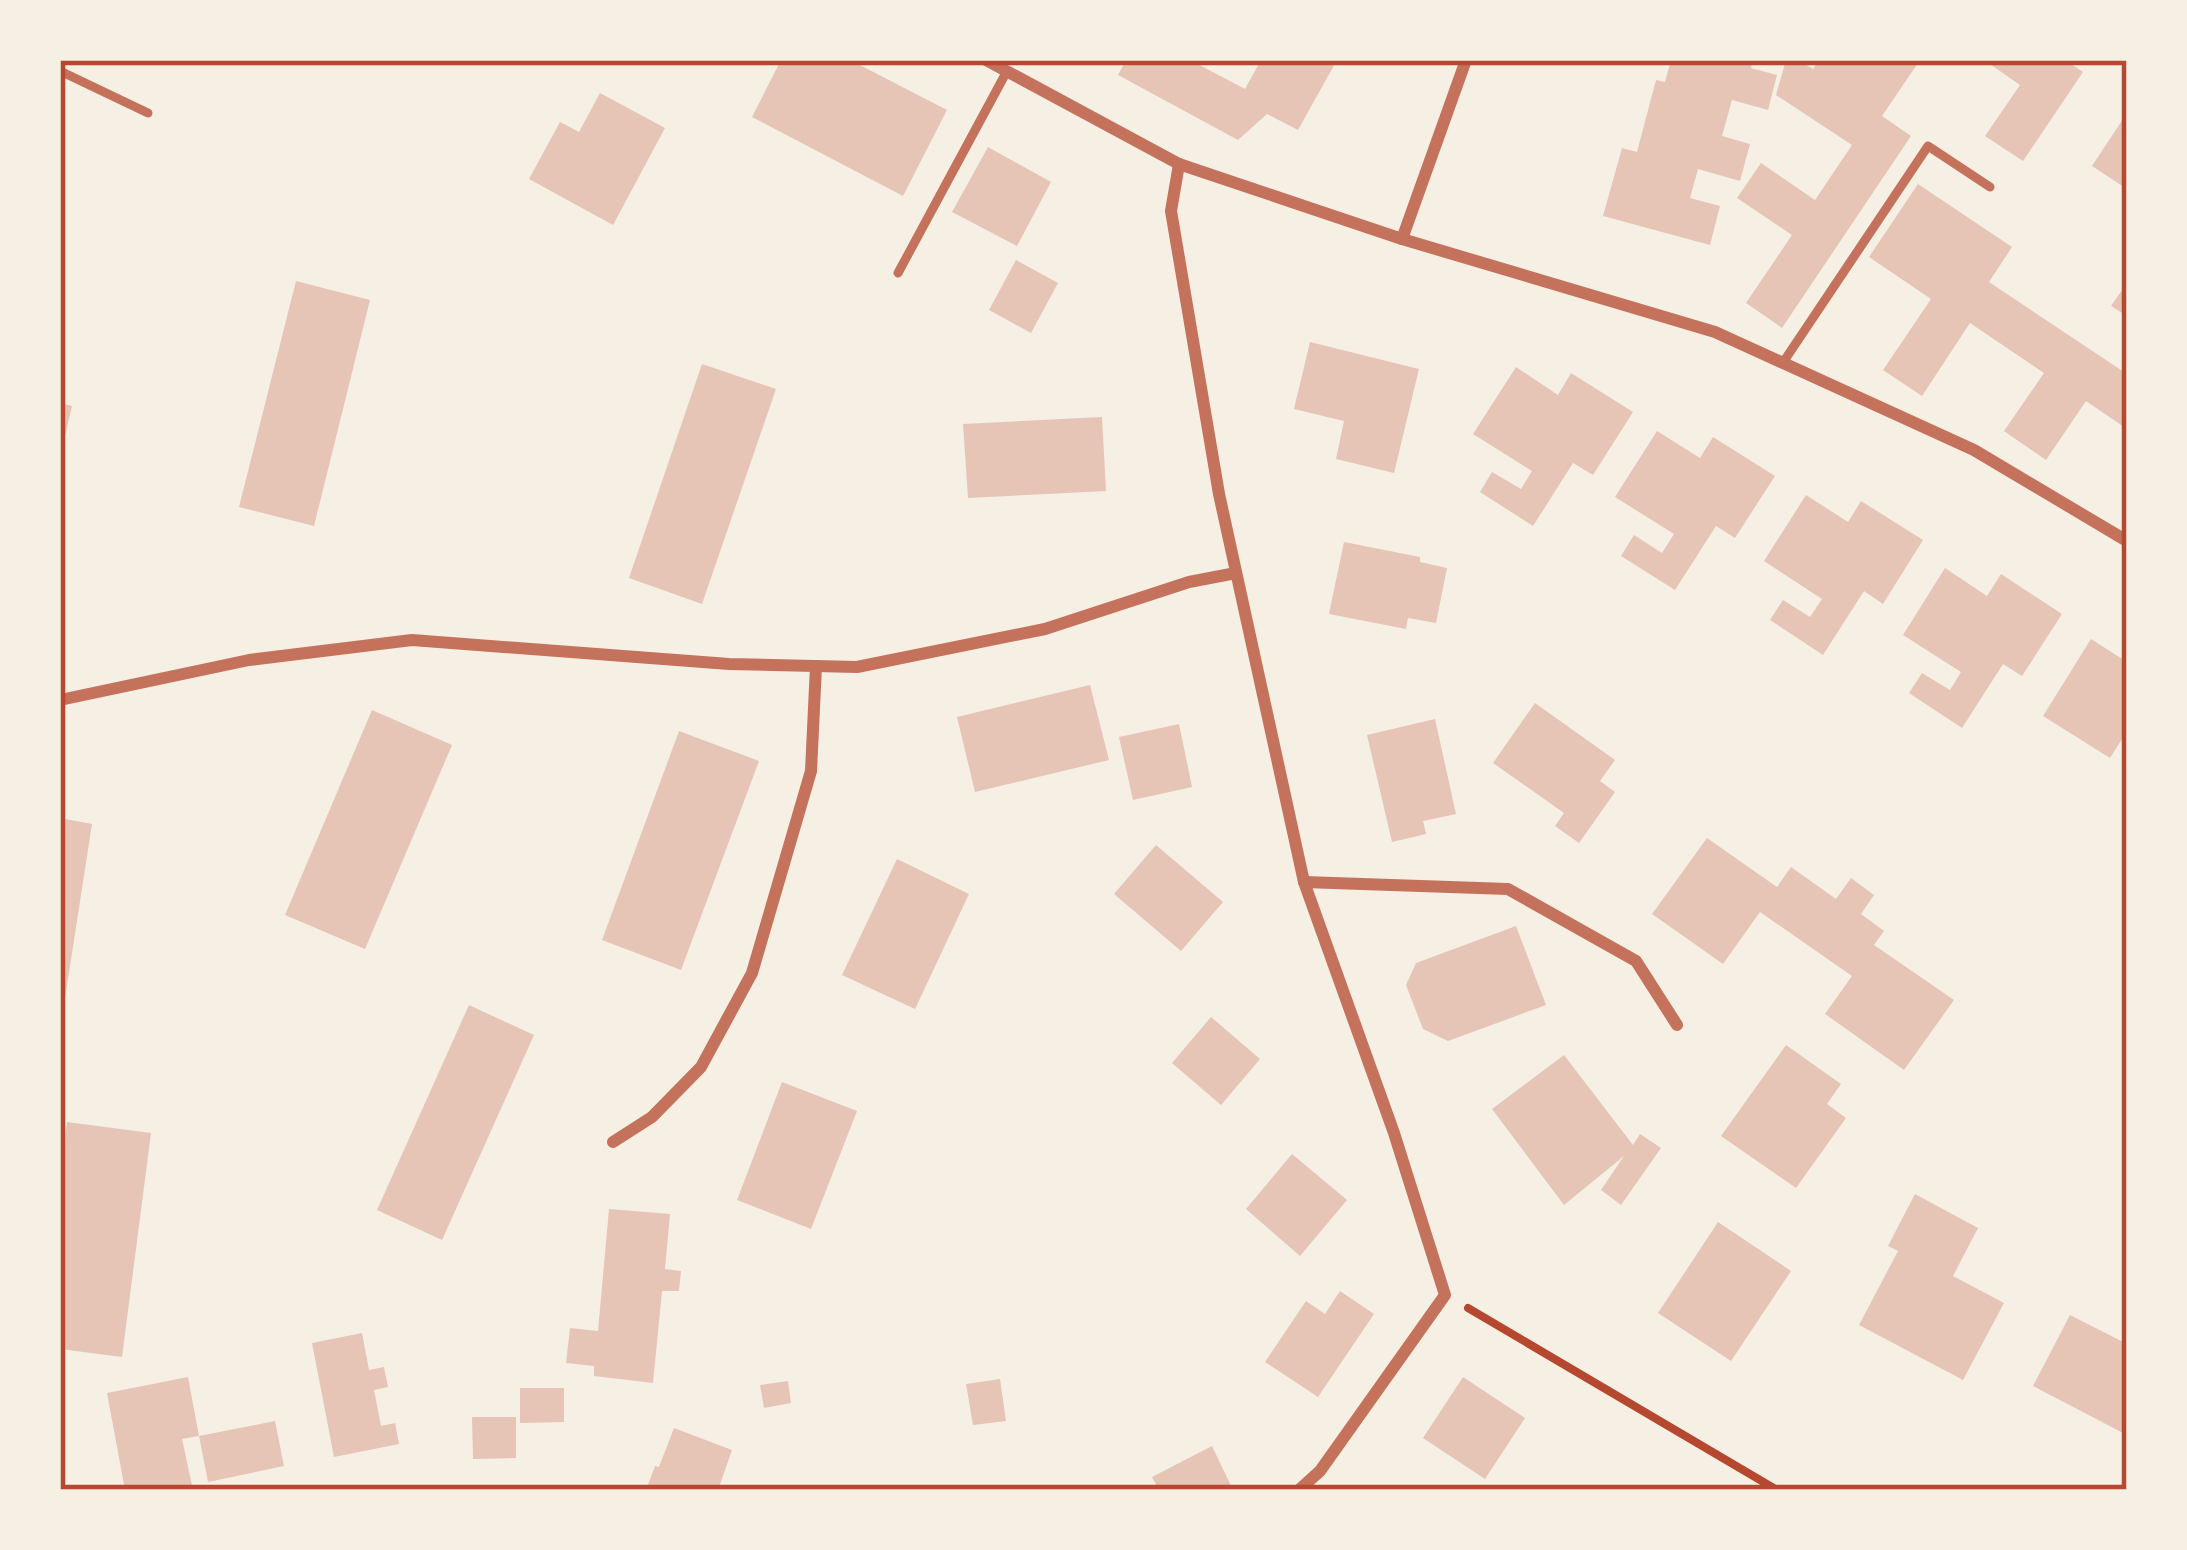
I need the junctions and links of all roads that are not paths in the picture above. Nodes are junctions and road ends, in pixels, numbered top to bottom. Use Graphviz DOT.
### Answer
graph roads {
  1 [pos="986,60"];
  2 [pos="1466,60"];
  3 [pos="60,71"];
  4 [pos="1006,71"];
  5 [pos="148,113"];
  6 [pos="1178,164"];
  7 [pos="1990,188"];
  8 [pos="1402,238"];
  9 [pos="898,273"];
  10 [pos="1782,364"];
  11 [pos="2127,541"];
  12 [pos="1236,573"];
  13 [pos="815,666"];
  14 [pos="60,700"];
  15 [pos="1304,882"];
  16 [pos="1676,1025"];
  17 [pos="613,1142"];
  18 [pos="1299,1490"];
  1 -- 4 [label="street"];
  2 -- 8 [label="street"];
  3 -- 5 [label="lane"];
  4 -- 6 [label="street"];
  4 -- 9 [label="lane"];
  6 -- 8 [label="street"];
  6 -- 12 [label="street"];
  7 -- 10 [label="lane"];
  8 -- 10 [label="street"];
  10 -- 11 [label="street"];
  12 -- 13 [label="street"];
  12 -- 15 [label="street"];
  13 -- 14 [label="street"];
  13 -- 17 [label="street"];
  15 -- 16 [label="street"];
  15 -- 18 [label="street"];
}
